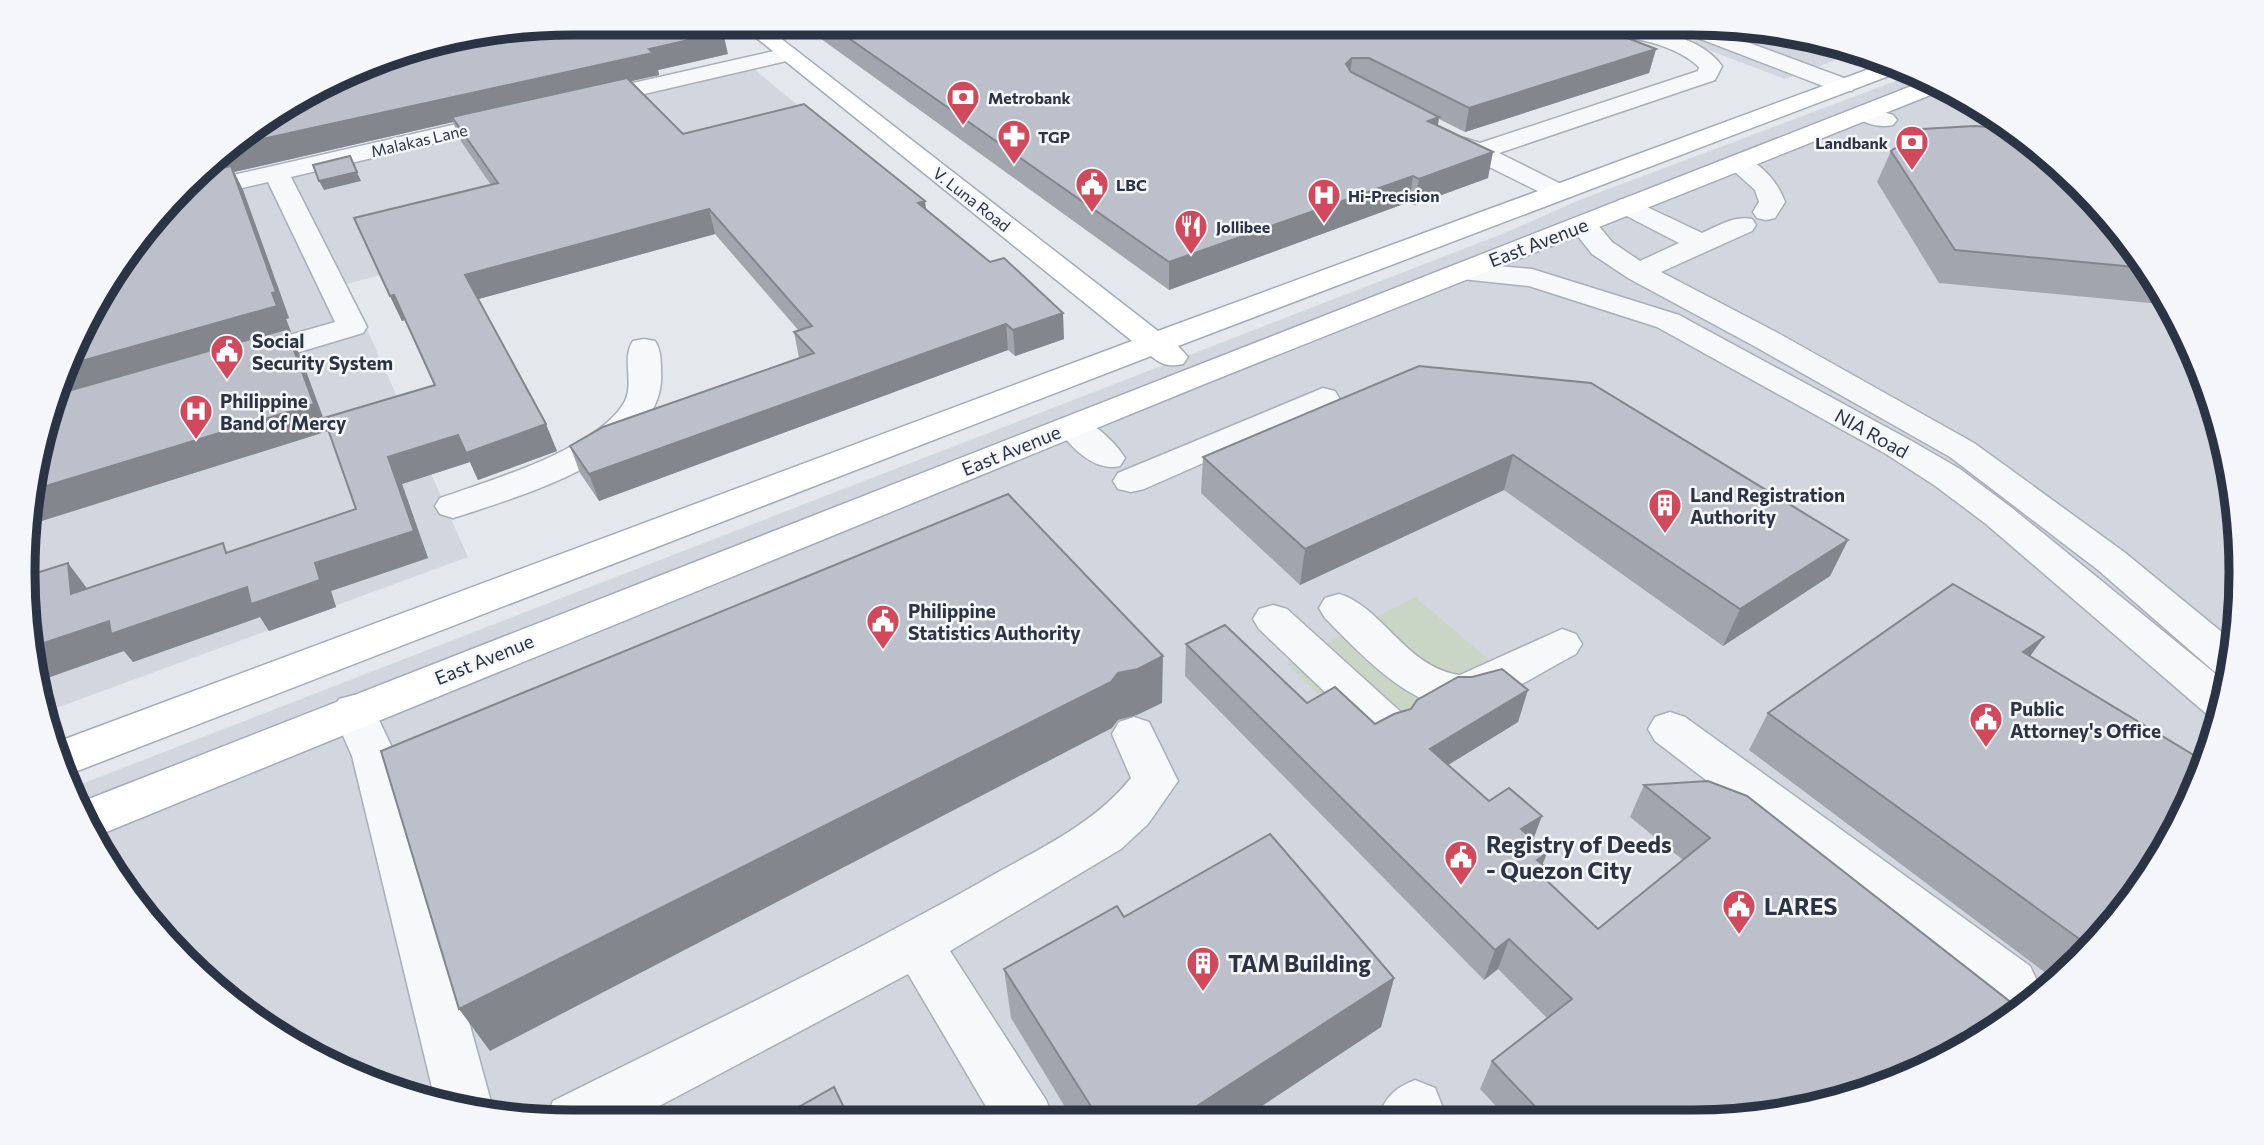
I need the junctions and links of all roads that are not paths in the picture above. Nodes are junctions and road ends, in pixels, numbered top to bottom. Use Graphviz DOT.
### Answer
graph roads {
  1 [pos="762,35"];
  2 [pos="1635,35"];
  3 [pos="1710,36"];
  4 [pos="787,54"];
  5 [pos="1884,71"];
  6 [pos="1844,86"];
  7 [pos="1928,89"];
  8 [pos="572,104"];
  9 [pos="531,114"];
  10 [pos="1442,133"];
  11 [pos="1478,152"];
  12 [pos="1738,163"];
  13 [pos="277,175"];
  14 [pos="192,192"];
  15 [pos="1556,192"];
  16 [pos="1628,206"];
  17 [pos="1583,225"];
  18 [pos="1701,243"];
  19 [pos="1462,272"];
  20 [pos="1638,272"];
  21 [pos="1156,345"];
  22 [pos="644,348"];
  23 [pos="222,365"];
  24 [pos="1196,376"];
  25 [pos="1323,398"];
  26 [pos="1073,426"];
  27 [pos="2036,504"];
  28 [pos="453,506"];
  29 [pos="1999,516"];
  30 [pos="1339,608"];
  31 [pos="1273,619"];
  32 [pos="1562,644"];
  33 [pos="2222,655"];
  34 [pos="2214,697"];
  35 [pos="354,711"];
  36 [pos="1388,726"];
  37 [pos="1670,729"];
  38 [pos="1134,734"];
  39 [pos="68,757"];
  40 [pos="94,817"];
  41 [pos="916,944"];
  42 [pos="2012,983"];
  43 [pos="462,1099"];
  44 [pos="594,1110"];
  45 [pos="1020,1110"];
  1 -- 4 [label="main road, V. Luna Road"];
  2 -- 11 [label="street"];
  3 -- 6 [label="street"];
  4 -- 8 [label="street"];
  4 -- 21 [label="main road, V. Luna Road"];
  5 -- 6 [label="main road, East Avenue"];
  6 -- 15 [label="main road, East Avenue"];
  7 -- 12 [label="main road, East Avenue"];
  9 -- 13 [label="street, Malakas Lane"];
  10 -- 11 [label="street"];
  11 -- 15 [label="street"];
  12 -- 16 [label="main road, East Avenue"];
  12 -- 18 [label="street"];
  13 -- 14 [label="street, Malakas Lane"];
  13 -- 23 [label="street"];
  15 -- 21 [label="main road, East Avenue"];
  16 -- 17 [label="main road, East Avenue"];
  16 -- 18 [label="street"];
  17 -- 19 [label="main road, East Avenue"];
  17 -- 20 [label="street, NIA Road"];
  18 -- 20 [label="street"];
  19 -- 24 [label="main road, East Avenue"];
  19 -- 29 [label="street, NIA Road"];
  20 -- 27 [label="street, NIA Road"];
  21 -- 24 [label="main road, V. Luna Road"];
  21 -- 39 [label="main road, East Avenue"];
  22 -- 28 [label="street"];
  24 -- 26 [label="main road, East Avenue"];
  25 -- 26 [label="street"];
  26 -- 35 [label="main road, East Avenue"];
  27 -- 29 [label="street"];
  27 -- 33 [label="street, NIA Road"];
  29 -- 34 [label="street, NIA Road"];
  30 -- 32 [label="street"];
  31 -- 36 [label="street"];
  35 -- 40 [label="main road, East Avenue"];
  35 -- 43 [label="street"];
  37 -- 42 [label="street"];
  38 -- 41 [label="street"];
  41 -- 44 [label="street"];
  41 -- 45 [label="street"];
}
